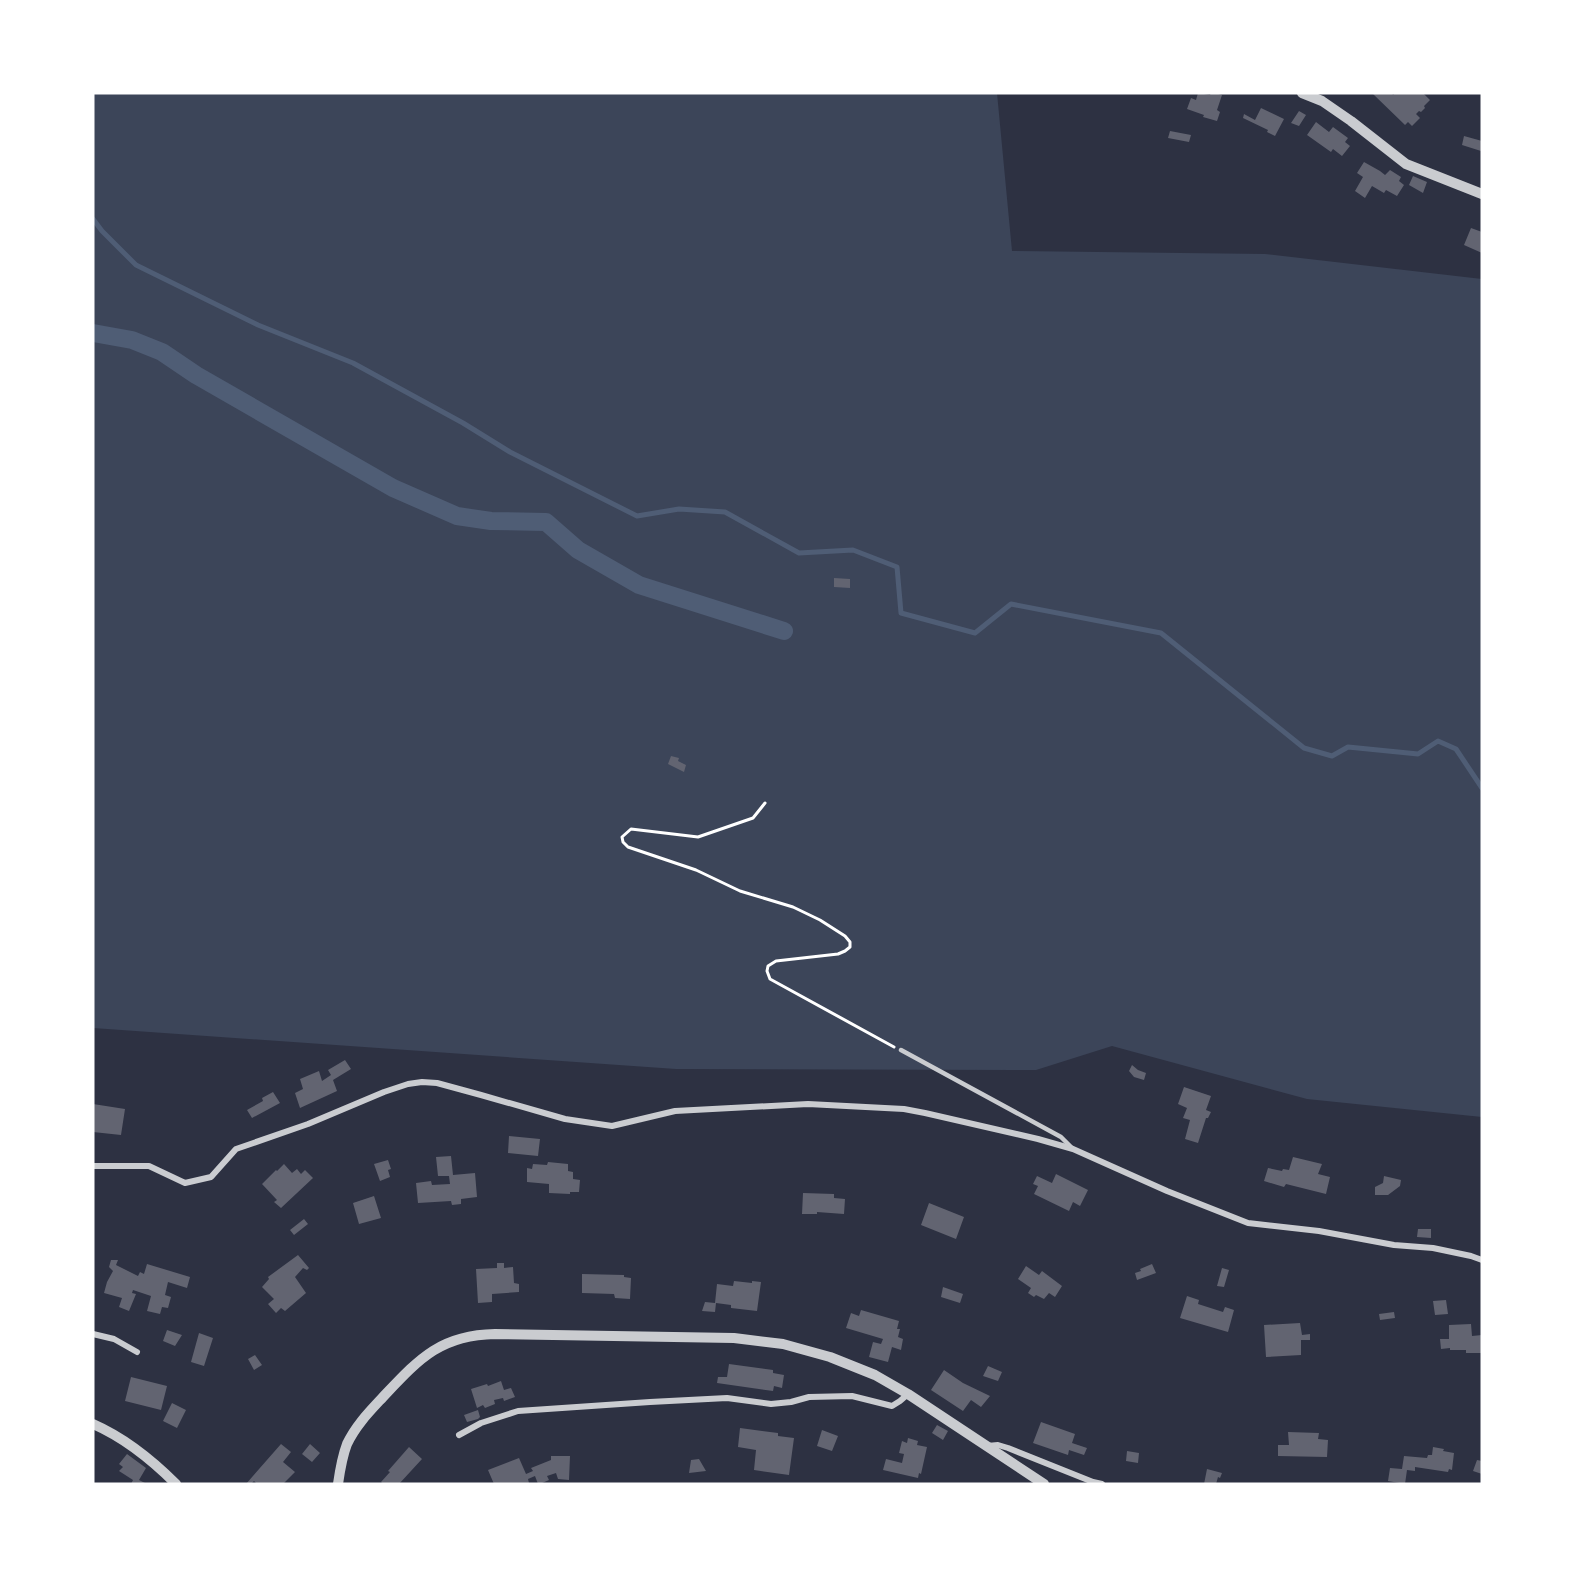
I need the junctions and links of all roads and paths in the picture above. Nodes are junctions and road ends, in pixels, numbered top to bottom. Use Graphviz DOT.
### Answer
graph roads {
  1 [pos="1302,93"];
  2 [pos="1482,194"];
  3 [pos="765,803"];
  4 [pos="901,1050"];
  5 [pos="1072,1149"];
  6 [pos="93,1166"];
  7 [pos="1482,1260"];
  8 [pos="93,1334"];
  9 [pos="137,1352"];
  10 [pos="908,1394"];
  11 [pos="93,1424"];
  12 [pos="459,1435"];
  13 [pos="987,1446"];
  14 [pos="176,1484"];
  15 [pos="338,1484"];
  16 [pos="1044,1484"];
  17 [pos="1102,1484"];
  1 -- 2 [label="street"];
  3 -- 4 [label="path"];
  4 -- 5 [label="lane"];
  5 -- 6 [label="street"];
  5 -- 7 [label="street"];
  8 -- 9 [label="street"];
  10 -- 12 [label="street"];
  10 -- 13 [label="street"];
  10 -- 15 [label="street"];
  11 -- 14 [label="street"];
  13 -- 16 [label="street"];
  13 -- 17 [label="street"];
}
